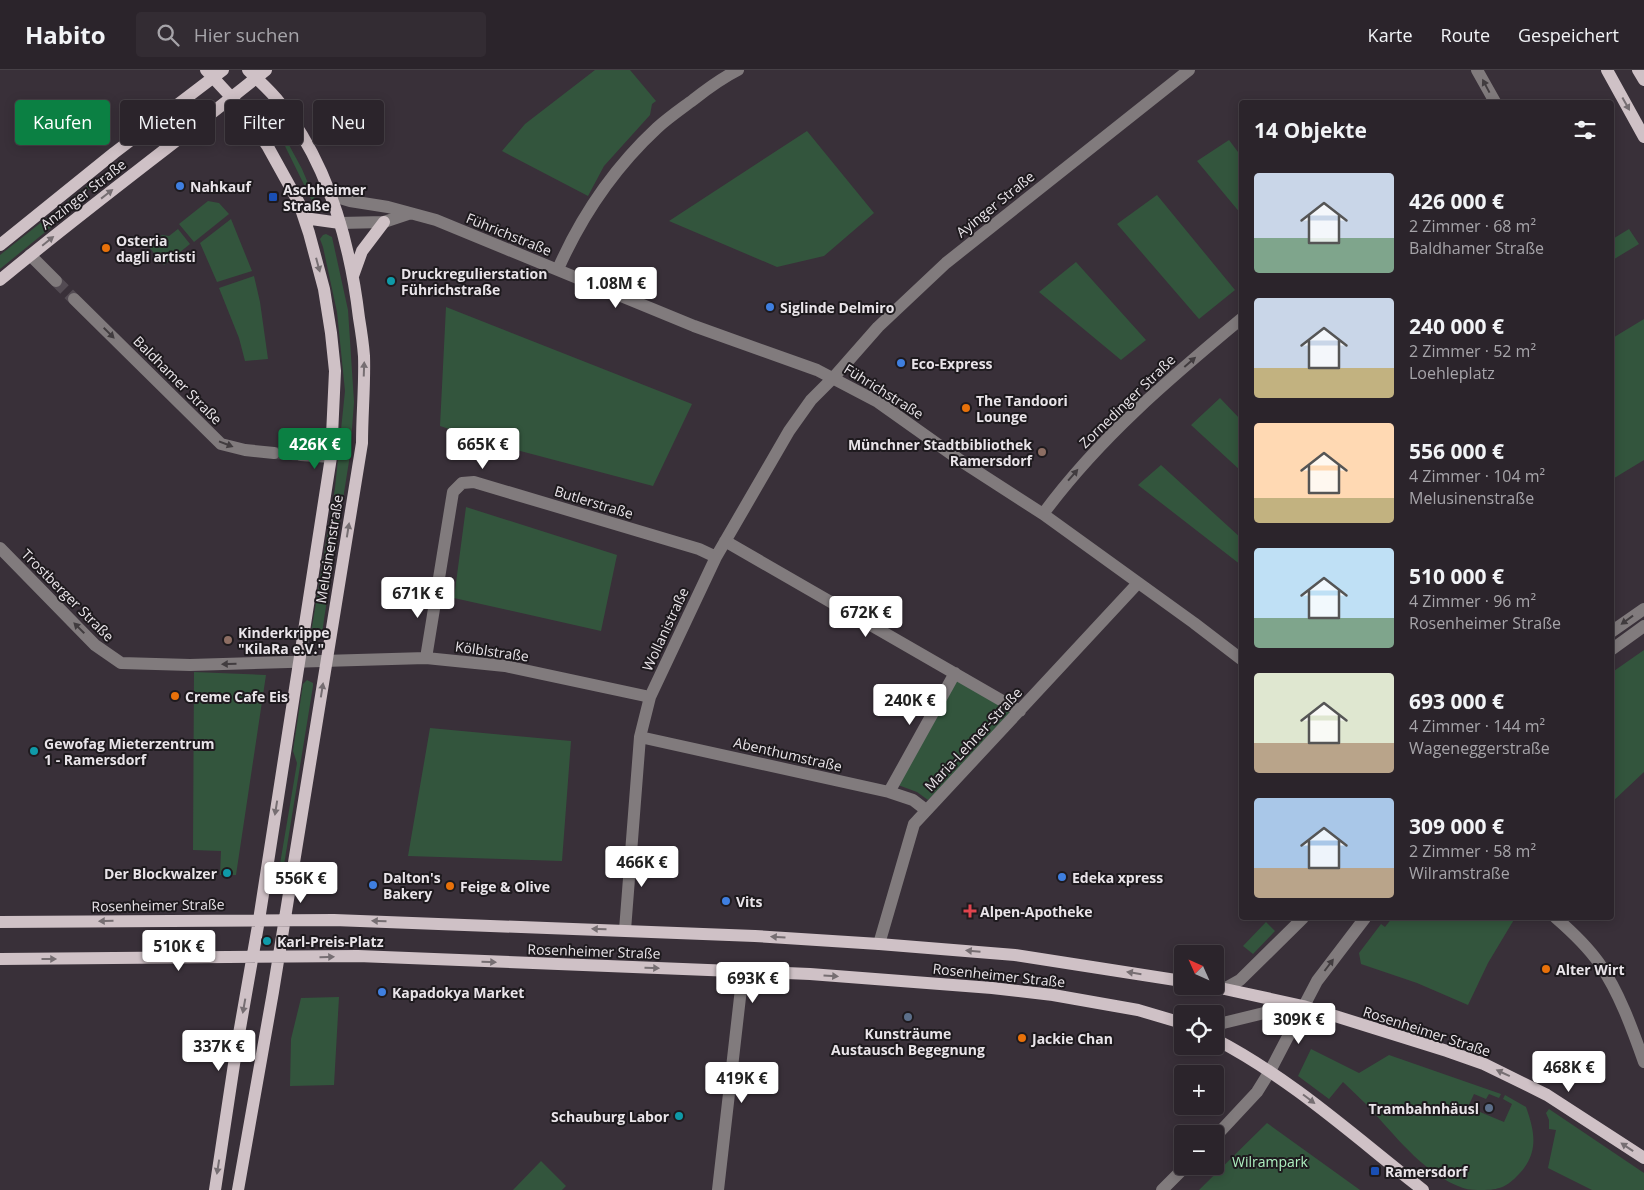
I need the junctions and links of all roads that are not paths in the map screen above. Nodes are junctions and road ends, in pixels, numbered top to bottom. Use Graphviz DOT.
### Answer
graph roads {
  1 [pos="738,70"];
  2 [pos="1190,70"];
  3 [pos="1477,70"];
  4 [pos="1607,70"];
  5 [pos="1638,70"];
  6 [pos="214,73"];
  7 [pos="257,73"];
  8 [pos="1644,80"];
  9 [pos="232,98"];
  10 [pos="1493,100"];
  11 [pos="1644,137"];
  12 [pos="330,195"];
  13 [pos="408,214"];
  14 [pos="304,218"];
  15 [pos="384,222"];
  16 [pos="340,223"];
  17 [pos="0,245"];
  18 [pos="30,256"];
  19 [pos="558,269"];
  20 [pos="352,276"];
  21 [pos="0,280"];
  22 [pos="56,281"];
  23 [pos="74,299"];
  24 [pos="1239,321"];
  25 [pos="834,377"];
  26 [pos="274,453"];
  27 [pos="301,456"];
  28 [pos="330,457"];
  29 [pos="1043,514"];
  30 [pos="725,541"];
  31 [pos="0,548"];
  32 [pos="716,557"];
  33 [pos="1138,583"];
  34 [pos="1644,609"];
  35 [pos="1644,626"];
  36 [pos="1614,630"];
  37 [pos="1614,648"];
  38 [pos="426,658"];
  39 [pos="1239,658"];
  40 [pos="299,662"];
  41 [pos="326,662"];
  42 [pos="955,673"];
  43 [pos="650,697"];
  44 [pos="1020,711"];
  45 [pos="640,737"];
  46 [pos="889,792"];
  47 [pos="926,810"];
  48 [pos="259,920"];
  49 [pos="284,920"];
  50 [pos="1301,920"];
  51 [pos="1364,920"];
  52 [pos="1558,920"];
  53 [pos="0,922"];
  54 [pos="626,930"];
  55 [pos="880,944"];
  56 [pos="252,958"];
  57 [pos="278,958"];
  58 [pos="0,959"];
  59 [pos="743,972"];
  60 [pos="1174,980"];
  61 [pos="1224,989"];
  62 [pos="1304,1006"];
  63 [pos="1174,1021"];
  64 [pos="1224,1023"];
  65 [pos="1640,1040"];
  66 [pos="1224,1044"];
  67 [pos="1644,1062"];
  68 [pos="1270,1071"];
  69 [pos="1224,1127"];
  70 [pos="1644,1158"];
  71 [pos="1177,1175"];
  72 [pos="215,1190"];
  73 [pos="238,1190"];
  74 [pos="718,1190"];
  75 [pos="1162,1190"];
  76 [pos="1423,1190"];
  1 -- 19 [label="street"];
  2 -- 25 [label="street, Ayinger Straße"];
  10 -- 3 [label="street, one-way"];
  4 -- 11 [label="main road, one-way"];
  5 -- 8 [label="main road"];
  6 -- 9 [label="main road"];
  6 -- 17 [label="main road, Anzinger Straße"];
  7 -- 9 [label="main road, Anzinger Straße"];
  7 -- 12 [label="main road, Melusinenstraße"];
  9 -- 14 [label="main road, Melusinenstraße"];
  18 -- 9 [label="main road, Anzinger Straße, one-way"];
  12 -- 13 [label="street, Führichstraße"];
  12 -- 16 [label="main road, Melusinenstraße"];
  13 -- 15 [label="street"];
  13 -- 19 [label="street, Führichstraße"];
  14 -- 16 [label="main road"];
  14 -- 28 [label="main road, Melusinenstraße, one-way"];
  15 -- 16 [label="street"];
  15 -- 20 [label="main road"];
  16 -- 20 [label="main road, Melusinenstraße"];
  18 -- 21 [label="main road, Anzinger Straße"];
  18 -- 22 [label="street"];
  19 -- 25 [label="street, Führichstraße"];
  41 -- 20 [label="main road, Melusinenstraße, one-way"];
  23 -- 26 [label="street, Baldhamer Straße, one-way"];
  29 -- 24 [label="street, Zornedinger Straße, one-way"];
  25 -- 29 [label="street, Führichstraße"];
  25 -- 30 [label="street, Wollanistraße"];
  27 -- 28 [label="street"];
  28 -- 40 [label="main road, Melusinenstraße"];
  29 -- 33 [label="street, Führichstraße"];
  30 -- 32 [label="street, Wollanistraße"];
  30 -- 42 [label="street"];
  40 -- 31 [label="street, Trostberger Straße, one-way"];
  32 -- 38 [label="street, Butlerstraße"];
  32 -- 43 [label="street, Wollanistraße"];
  33 -- 39 [label="street, Führichstraße"];
  33 -- 44 [label="street, Maria-Lehner-Straße"];
  34 -- 36 [label="street, one-way"];
  35 -- 37 [label="street"];
  38 -- 41 [label="street, Kölblstraße"];
  38 -- 43 [label="street, Kölblstraße"];
  40 -- 41 [label="street, Trostberger Straße"];
  40 -- 48 [label="main road, Melusinenstraße, one-way"];
  49 -- 41 [label="main road, Melusinenstraße, one-way"];
  42 -- 44 [label="street"];
  42 -- 46 [label="street"];
  43 -- 45 [label="street, Wollanistraße"];
  44 -- 47 [label="street, Maria-Lehner-Straße"];
  45 -- 46 [label="street, Abenthumstraße"];
  45 -- 54 [label="street, Wollanistraße"];
  46 -- 47 [label="street, Abenthumstraße"];
  47 -- 55 [label="street, Maria-Lehner-Straße"];
  48 -- 49 [label="main road, Rosenheimer Straße"];
  48 -- 53 [label="main road, Rosenheimer Straße, one-way"];
  48 -- 56 [label="main road, Melusinenstraße"];
  54 -- 49 [label="main road, Rosenheimer Straße, one-way"];
  49 -- 57 [label="main road, Melusinenstraße"];
  50 -- 61 [label="street"];
  62 -- 51 [label="street, one-way"];
  52 -- 65 [label="street"];
  55 -- 54 [label="main road, Rosenheimer Straße, one-way"];
  60 -- 55 [label="main road, Rosenheimer Straße, one-way"];
  56 -- 57 [label="main road, Rosenheimer Straße"];
  58 -- 56 [label="main road, Rosenheimer Straße, one-way"];
  56 -- 72 [label="main road, Melusinenstraße, one-way"];
  57 -- 59 [label="main road, Rosenheimer Straße, one-way"];
  57 -- 73 [label="main road, Melusinenstraße"];
  59 -- 63 [label="main road, Rosenheimer Straße, one-way"];
  59 -- 74 [label="street"];
  61 -- 62 [label="main road, Rosenheimer Straße"];
  62 -- 64 [label="street"];
  62 -- 68 [label="street"];
  70 -- 62 [label="main road, Rosenheimer Straße, one-way"];
  65 -- 67 [label="street"];
  66 -- 68 [label="main road"];
  68 -- 69 [label="street"];
  68 -- 76 [label="main road, one-way"];
  71 -- 75 [label="street"];
}
